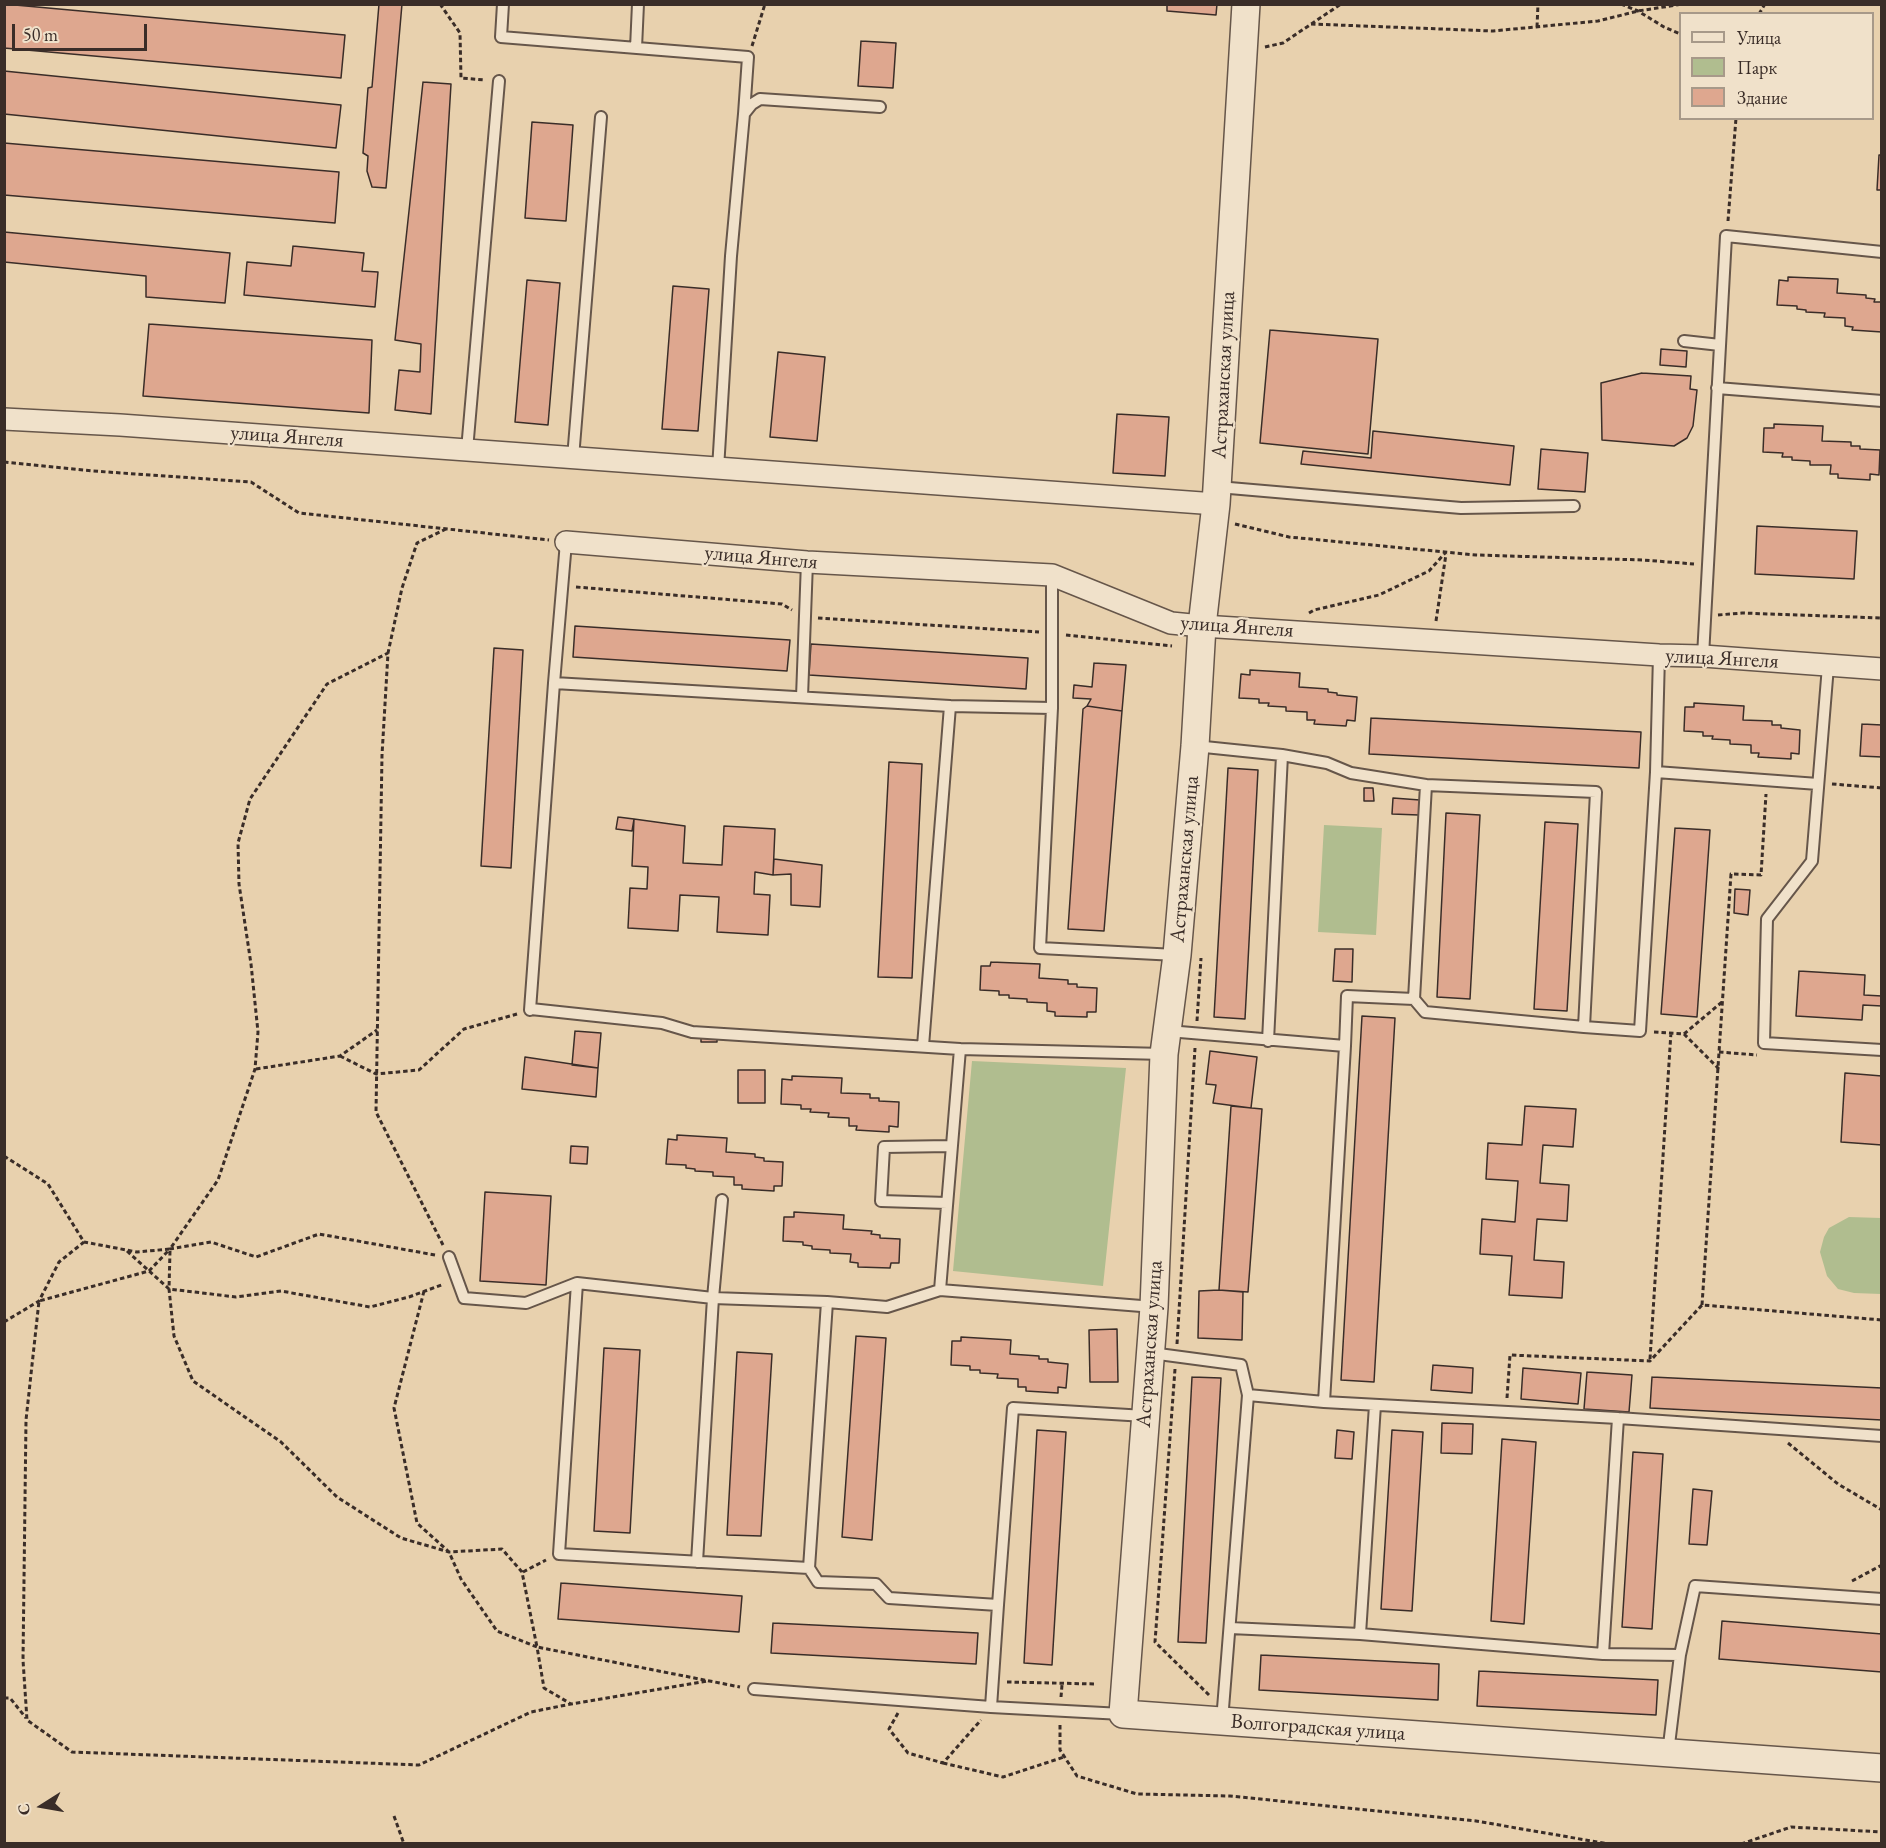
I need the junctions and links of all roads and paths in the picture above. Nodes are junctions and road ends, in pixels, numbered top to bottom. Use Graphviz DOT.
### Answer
graph roads {
  1 [pos="440,4"];
  2 [pos="503,4"];
  3 [pos="638,4"];
  4 [pos="765,4"];
  5 [pos="1246,4"];
  6 [pos="1341,4"];
  7 [pos="1538,4"];
  8 [pos="1621,4"];
  9 [pos="1683,4"];
  10 [pos="1638,11"];
  11 [pos="1311,24"];
  12 [pos="1538,27"];
  13 [pos="1679,34"];
  14 [pos="1243,45"];
  15 [pos="636,48"];
  16 [pos="748,57"];
  17 [pos="499,81"];
  18 [pos="880,107"];
  19 [pos="744,114"];
  20 [pos="601,117"];
  21 [pos="1736,120"];
  22 [pos="1726,236"];
  23 [pos="1881,252"];
  24 [pos="1684,340"];
  25 [pos="1720,345"];
  26 [pos="1717,388"];
  27 [pos="1881,401"];
  28 [pos="4,419"];
  29 [pos="467,450"];
  30 [pos="573,458"];
  31 [pos="4,462"];
  32 [pos="718,469"];
  33 [pos="1220,504"];
  34 [pos="1574,506"];
  35 [pos="446,529"];
  36 [pos="566,542"];
  37 [pos="1446,552"];
  38 [pos="807,562"];
  39 [pos="1707,565"];
  40 [pos="1052,575"];
  41 [pos="562,586"];
  42 [pos="1705,617"];
  43 [pos="805,618"];
  44 [pos="1881,618"];
  45 [pos="1202,626"];
  46 [pos="1282,631"];
  47 [pos="1052,633"];
  48 [pos="1433,641"];
  49 [pos="1172,646"];
  50 [pos="388,653"];
  51 [pos="1659,655"];
  52 [pos="1703,656"];
  53 [pos="1828,666"];
  54 [pos="1881,669"];
  55 [pos="554,683"];
  56 [pos="802,697"];
  57 [pos="950,706"];
  58 [pos="1052,708"];
  59 [pos="1195,746"];
  60 [pos="1282,755"];
  61 [pos="1656,772"];
  62 [pos="1767,780"];
  63 [pos="1818,784"];
  64 [pos="1426,785"];
  65 [pos="1881,788"];
  66 [pos="1177,955"];
  67 [pos="1414,999"];
  68 [pos="1723,1002"];
  69 [pos="530,1009"];
  70 [pos="1584,1027"];
  71 [pos="376,1030"];
  72 [pos="1640,1031"];
  73 [pos="1671,1032"];
  74 [pos="1684,1034"];
  75 [pos="1268,1041"];
  76 [pos="1166,1042"];
  77 [pos="1764,1043"];
  78 [pos="923,1046"];
  79 [pos="1345,1046"];
  80 [pos="960,1049"];
  81 [pos="1881,1050"];
  82 [pos="1719,1052"];
  83 [pos="340,1056"];
  84 [pos="255,1069"];
  85 [pos="1719,1069"];
  86 [pos="376,1074"];
  87 [pos="951,1146"];
  88 [pos="4,1156"];
  89 [pos="722,1200"];
  90 [pos="947,1203"];
  91 [pos="84,1242"];
  92 [pos="170,1249"];
  93 [pos="125,1250"];
  94 [pos="449,1257"];
  95 [pos="149,1271"];
  96 [pos="458,1279"];
  97 [pos="577,1283"];
  98 [pos="169,1289"];
  99 [pos="940,1290"];
  100 [pos="424,1291"];
  101 [pos="713,1298"];
  102 [pos="39,1301"];
  103 [pos="827,1302"];
  104 [pos="1702,1305"];
  105 [pos="1154,1307"];
  106 [pos="1881,1320"];
  107 [pos="4,1323"];
  108 [pos="1150,1353"];
  109 [pos="1650,1361"];
  110 [pos="1248,1395"];
  111 [pos="1324,1402"];
  112 [pos="1375,1405"];
  113 [pos="1506,1412"];
  114 [pos="1146,1416"];
  115 [pos="1618,1418"];
  116 [pos="1770,1429"];
  117 [pos="1881,1436"];
  118 [pos="1881,1510"];
  119 [pos="449,1552"];
  120 [pos="559,1554"];
  121 [pos="697,1562"];
  122 [pos="1881,1565"];
  123 [pos="809,1568"];
  124 [pos="522,1572"];
  125 [pos="1827,1595"];
  126 [pos="1881,1599"];
  127 [pos="998,1605"];
  128 [pos="1230,1628"];
  129 [pos="1360,1634"];
  130 [pos="537,1647"];
  131 [pos="1603,1653"];
  132 [pos="1680,1655"];
  133 [pos="709,1681"];
  134 [pos="993,1681"];
  135 [pos="1095,1684"];
  136 [pos="754,1689"];
  137 [pos="4,1698"];
  138 [pos="904,1701"];
  139 [pos="571,1704"];
  140 [pos="991,1707"];
  141 [pos="1060,1710"];
  142 [pos="1123,1714"];
  143 [pos="27,1720"];
  144 [pos="1222,1721"];
  145 [pos="1668,1753"];
  146 [pos="1064,1757"];
  147 [pos="943,1763"];
  148 [pos="1881,1768"];
  149 [pos="394,1816"];
  150 [pos="1881,1832"];
  151 [pos="404,1844"];
  152 [pos="1609,1844"];
  153 [pos="1741,1844"];
  1 -- 17 [label="path"];
  2 -- 15 [label="lane"];
  3 -- 15 [label="lane"];
  4 -- 16 [label="path"];
  5 -- 14 [label="street, Астраханская улица"];
  6 -- 11 [label="path"];
  7 -- 12 [label="path"];
  8 -- 10 [label="path"];
  9 -- 10 [label="path"];
  10 -- 12 [label="path"];
  10 -- 13 [label="path"];
  11 -- 12 [label="path"];
  11 -- 14 [label="path"];
  14 -- 33 [label="street, Астраханская улица"];
  15 -- 16 [label="lane"];
  16 -- 19 [label="lane"];
  17 -- 29 [label="lane"];
  18 -- 19 [label="lane"];
  19 -- 32 [label="lane"];
  20 -- 30 [label="lane"];
  21 -- 22 [label="path"];
  22 -- 23 [label="lane"];
  22 -- 25 [label="lane"];
  24 -- 25 [label="lane"];
  25 -- 26 [label="lane"];
  26 -- 27 [label="lane"];
  26 -- 39 [label="lane"];
  28 -- 29 [label="street, улица Янгеля"];
  29 -- 30 [label="street, улица Янгеля"];
  30 -- 32 [label="street, улица Янгеля"];
  31 -- 35 [label="path"];
  32 -- 33 [label="street, улица Янгеля"];
  33 -- 34 [label="lane"];
  33 -- 37 [label="path"];
  33 -- 45 [label="street, Астраханская улица"];
  35 -- 36 [label="path"];
  35 -- 50 [label="path"];
  36 -- 38 [label="street, улица Янгеля"];
  36 -- 41 [label="lane"];
  37 -- 39 [label="path"];
  37 -- 46 [label="path"];
  37 -- 48 [label="path"];
  38 -- 40 [label="street, улица Янгеля"];
  38 -- 43 [label="lane"];
  39 -- 42 [label="lane"];
  40 -- 45 [label="street, улица Янгеля"];
  40 -- 47 [label="lane"];
  41 -- 43 [label="path"];
  41 -- 55 [label="lane"];
  42 -- 44 [label="path"];
  42 -- 52 [label="lane"];
  43 -- 47 [label="path"];
  43 -- 56 [label="lane"];
  45 -- 46 [label="street, улица Янгеля"];
  45 -- 59 [label="street, Астраханская улица"];
  46 -- 48 [label="street, улица Янгеля"];
  47 -- 49 [label="path"];
  47 -- 58 [label="lane"];
  48 -- 51 [label="street, улица Янгеля"];
  50 -- 71 [label="path"];
  50 -- 84 [label="path"];
  51 -- 52 [label="street, улица Янгеля"];
  51 -- 61 [label="lane"];
  52 -- 53 [label="street, улица Янгеля"];
  53 -- 54 [label="street, улица Янгеля"];
  53 -- 63 [label="lane"];
  55 -- 56 [label="lane"];
  55 -- 69 [label="lane"];
  56 -- 57 [label="lane"];
  57 -- 58 [label="lane"];
  57 -- 78 [label="lane"];
  58 -- 66 [label="lane"];
  59 -- 60 [label="lane"];
  59 -- 66 [label="street, Астраханская улица"];
  60 -- 64 [label="lane"];
  60 -- 75 [label="lane"];
  61 -- 62 [label="lane"];
  61 -- 72 [label="lane"];
  62 -- 63 [label="lane"];
  62 -- 68 [label="path"];
  63 -- 65 [label="path"];
  63 -- 77 [label="lane"];
  64 -- 67 [label="lane"];
  64 -- 70 [label="lane"];
  66 -- 76 [label="street, Астраханская улица"];
  67 -- 70 [label="lane"];
  67 -- 79 [label="lane"];
  68 -- 74 [label="path"];
  68 -- 82 [label="path"];
  69 -- 78 [label="lane"];
  69 -- 86 [label="path"];
  70 -- 72 [label="lane"];
  71 -- 83 [label="path"];
  71 -- 86 [label="path"];
  72 -- 73 [label="path"];
  73 -- 74 [label="path"];
  73 -- 109 [label="path"];
  74 -- 85 [label="path"];
  75 -- 76 [label="lane"];
  75 -- 79 [label="lane"];
  76 -- 80 [label="lane"];
  76 -- 105 [label="street, Астраханская улица"];
  77 -- 81 [label="lane"];
  77 -- 82 [label="path"];
  78 -- 80 [label="lane"];
  79 -- 111 [label="lane"];
  80 -- 87 [label="lane"];
  82 -- 85 [label="path"];
  83 -- 84 [label="path"];
  83 -- 86 [label="path"];
  84 -- 92 [label="path"];
  85 -- 104 [label="path"];
  86 -- 94 [label="path"];
  87 -- 90 [label="lane"];
  87 -- 90 [label="lane"];
  88 -- 91 [label="path"];
  89 -- 101 [label="lane"];
  90 -- 99 [label="lane"];
  91 -- 93 [label="path"];
  91 -- 102 [label="path"];
  92 -- 93 [label="path"];
  92 -- 94 [label="path"];
  92 -- 95 [label="path"];
  92 -- 98 [label="path"];
  93 -- 95 [label="path"];
  94 -- 96 [label="lane"];
  95 -- 98 [label="path"];
  95 -- 102 [label="path"];
  96 -- 97 [label="lane"];
  96 -- 100 [label="path"];
  97 -- 101 [label="lane"];
  97 -- 120 [label="lane"];
  98 -- 100 [label="path"];
  98 -- 119 [label="path"];
  99 -- 103 [label="lane"];
  99 -- 105 [label="lane"];
  100 -- 119 [label="path"];
  101 -- 103 [label="lane"];
  101 -- 121 [label="lane"];
  102 -- 107 [label="path"];
  102 -- 143 [label="path"];
  103 -- 123 [label="lane"];
  104 -- 106 [label="path"];
  104 -- 109 [label="path"];
  105 -- 108 [label="street, Астраханская улица"];
  108 -- 110 [label="lane"];
  108 -- 114 [label="street, Астраханская улица"];
  109 -- 113 [label="path"];
  110 -- 111 [label="lane"];
  110 -- 128 [label="lane"];
  111 -- 112 [label="lane"];
  112 -- 113 [label="lane"];
  112 -- 129 [label="lane"];
  113 -- 115 [label="lane"];
  114 -- 127 [label="lane"];
  114 -- 142 [label="street, Астраханская улица"];
  115 -- 116 [label="lane"];
  115 -- 131 [label="lane"];
  116 -- 117 [label="lane"];
  116 -- 118 [label="path"];
  119 -- 124 [label="path"];
  119 -- 130 [label="path"];
  120 -- 121 [label="lane"];
  120 -- 124 [label="path"];
  121 -- 123 [label="lane"];
  122 -- 125 [label="path"];
  123 -- 127 [label="lane"];
  124 -- 130 [label="path"];
  125 -- 126 [label="lane"];
  125 -- 132 [label="lane"];
  127 -- 134 [label="lane"];
  128 -- 129 [label="lane"];
  128 -- 144 [label="lane"];
  129 -- 131 [label="lane"];
  130 -- 133 [label="path"];
  130 -- 139 [label="path"];
  131 -- 132 [label="lane"];
  132 -- 145 [label="lane"];
  133 -- 136 [label="path"];
  133 -- 139 [label="path"];
  134 -- 135 [label="path"];
  134 -- 140 [label="lane"];
  136 -- 138 [label="lane, Волгоградская улица"];
  137 -- 143 [label="path"];
  138 -- 140 [label="lane, Волгоградская улица"];
  138 -- 147 [label="path"];
  139 -- 143 [label="path"];
  140 -- 141 [label="lane, Волгоградская улица"];
  140 -- 147 [label="path"];
  141 -- 142 [label="lane, Волгоградская улица"];
  141 -- 146 [label="path"];
  142 -- 144 [label="street, Волгоградская улица"];
  144 -- 145 [label="street, Волгоградская улица"];
  145 -- 148 [label="street, Волгоградская улица"];
  146 -- 147 [label="path"];
  146 -- 152 [label="path"];
  149 -- 151 [label="path"];
  150 -- 153 [label="path"];
}
